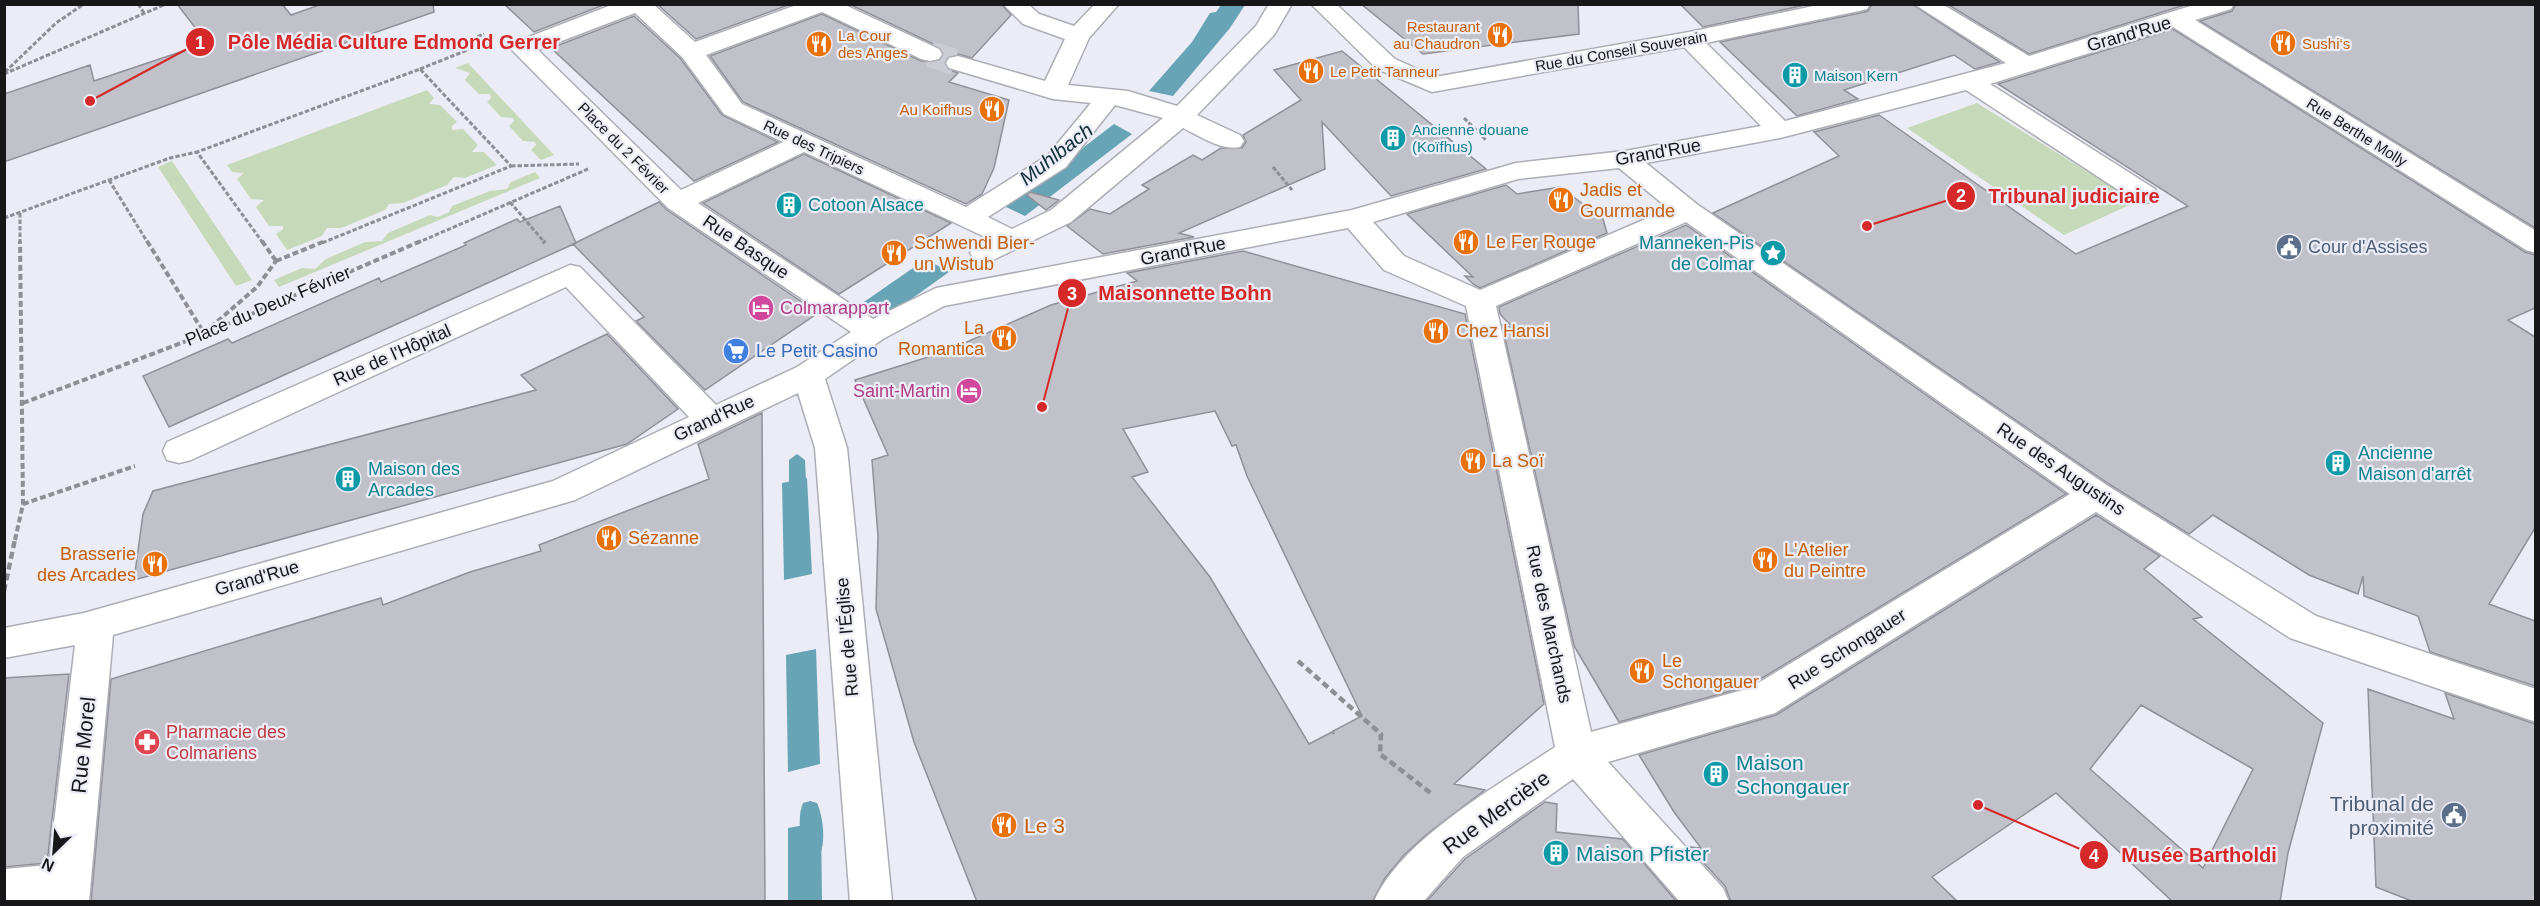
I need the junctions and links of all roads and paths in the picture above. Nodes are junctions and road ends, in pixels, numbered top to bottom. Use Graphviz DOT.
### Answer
graph roads {
  1 [pos="84,4"];
  2 [pos="138,4"];
  3 [pos="166,4"];
  4 [pos="637,4"];
  5 [pos="822,4"];
  6 [pos="1014,4"];
  7 [pos="1108,4"];
  8 [pos="1281,4"];
  9 [pos="1322,4"];
  10 [pos="1769,4"];
  11 [pos="1859,4"];
  12 [pos="1925,4"];
  13 [pos="2223,4"];
  14 [pos="144,13"];
  15 [pos="1790,20"];
  16 [pos="2178,20"];
  17 [pos="1078,36"];
  18 [pos="1689,39"];
  19 [pos="522,48"];
  20 [pos="691,52"];
  21 [pos="930,54"];
  22 [pos="958,63"];
  23 [pos="2025,64"];
  24 [pos="420,69"];
  25 [pos="4,73"];
  26 [pos="1970,82"];
  27 [pos="1432,85"];
  28 [pos="1053,91"];
  29 [pos="1118,99"];
  30 [pos="1173,113"];
  31 [pos="1780,130"];
  32 [pos="1231,141"];
  33 [pos="804,142"];
  34 [pos="197,152"];
  35 [pos="1625,159"];
  36 [pos="511,166"];
  37 [pos="1516,171"];
  38 [pos="109,180"];
  39 [pos="2145,195"];
  40 [pos="510,202"];
  41 [pos="678,202"];
  42 [pos="1688,211"];
  43 [pos="20,213"];
  44 [pos="4,218"];
  45 [pos="1355,218"];
  46 [pos="966,219"];
  47 [pos="2535,244"];
  48 [pos="984,253"];
  49 [pos="276,261"];
  50 [pos="570,274"];
  51 [pos="936,298"];
  52 [pos="1480,301"];
  53 [pos="872,332"];
  54 [pos="808,375"];
  55 [pos="23,404"];
  56 [pos="711,420"];
  57 [pos="179,451"];
  58 [pos="2096,495"];
  59 [pos="23,504"];
  60 [pos="4,591"];
  61 [pos="96,624"];
  62 [pos="4,643"];
  63 [pos="1298,661"];
  64 [pos="2535,706"];
  65 [pos="1576,754"];
  66 [pos="1438,799"];
  67 [pos="4,889"];
  68 [pos="68,892"];
  69 [pos="871,902"];
  70 [pos="1395,902"];
  71 [pos="1708,902"];
  1 -- 25 [label="path"];
  2 -- 14 [label="path"];
  3 -- 14 [label="path"];
  4 -- 19 [label="street"];
  4 -- 20 [label="street, Rue des Tripiers"];
  5 -- 20 [label="street"];
  5 -- 21 [label="street"];
  6 -- 17 [label="street"];
  7 -- 17 [label="street"];
  8 -- 30 [label="street"];
  9 -- 27 [label="street"];
  10 -- 15 [label="street"];
  11 -- 15 [label="street, Rue du Conseil Souverain"];
  12 -- 23 [label="street"];
  13 -- 16 [label="street, Grand'Rue"];
  14 -- 25 [label="path"];
  15 -- 18 [label="street, Rue du Conseil Souverain"];
  16 -- 23 [label="street, Grand'Rue"];
  16 -- 47 [label="street, Rue Berthe Molly"];
  17 -- 28 [label="street"];
  18 -- 27 [label="street, Rue du Conseil Souverain"];
  18 -- 31 [label="street"];
  19 -- 24 [label="path"];
  19 -- 41 [label="street, Place du 2 Février"];
  20 -- 33 [label="street, Rue des Tripiers"];
  22 -- 28 [label="street"];
  23 -- 26 [label="street, Grand'Rue"];
  24 -- 34 [label="path"];
  24 -- 36 [label="path"];
  26 -- 31 [label="street, Grand'Rue"];
  26 -- 39 [label="street"];
  27 -- 37 [label="path"];
  28 -- 29 [label="street"];
  29 -- 30 [label="street"];
  29 -- 46 [label="street"];
  30 -- 32 [label="street"];
  30 -- 48 [label="street"];
  31 -- 35 [label="street, Grand'Rue"];
  33 -- 41 [label="street, Place du 2 Février"];
  33 -- 46 [label="street, Rue des Tripiers"];
  34 -- 38 [label="path"];
  34 -- 49 [label="path"];
  35 -- 37 [label="street, Grand'Rue"];
  35 -- 42 [label="street, Rue des Augustins"];
  36 -- 40 [label="path, Place du Deux Février"];
  36 -- 49 [label="path, Place du Deux Février"];
  37 -- 45 [label="street, Grand'Rue"];
  38 -- 43 [label="path"];
  38 -- 49 [label="path, Place du Deux Février"];
  40 -- 50 [label="path"];
  40 -- 55 [label="path, Place du Deux Février"];
  41 -- 53 [label="street, Rue Basque"];
  42 -- 52 [label="street"];
  42 -- 58 [label="street, Rue des Augustins"];
  43 -- 44 [label="path"];
  43 -- 55 [label="path"];
  45 -- 51 [label="street, Grand'Rue"];
  45 -- 52 [label="street"];
  46 -- 48 [label="street, Rue des Tripiers"];
  48 -- 51 [label="street"];
  50 -- 56 [label="street"];
  50 -- 57 [label="street, Rue de l'Hôpital"];
  51 -- 53 [label="street, Grand'Rue"];
  52 -- 65 [label="street, Rue des Marchands"];
  53 -- 54 [label="street, Grand'Rue"];
  54 -- 56 [label="street, Grand'Rue"];
  54 -- 69 [label="street, Rue de l'Église"];
  55 -- 59 [label="path"];
  56 -- 61 [label="street, Grand'Rue"];
  57 -- 59 [label="path"];
  58 -- 64 [label="street, Rue des Augustins"];
  58 -- 65 [label="street, Rue Schongauer"];
  59 -- 60 [label="path"];
  61 -- 62 [label="street, Grand'Rue"];
  61 -- 68 [label="street, Rue Morel"];
  63 -- 66 [label="path"];
  65 -- 70 [label="street, Rue Mercière"];
  65 -- 71 [label="street, Rue des Marchands"];
  67 -- 68 [label="street"];
}
